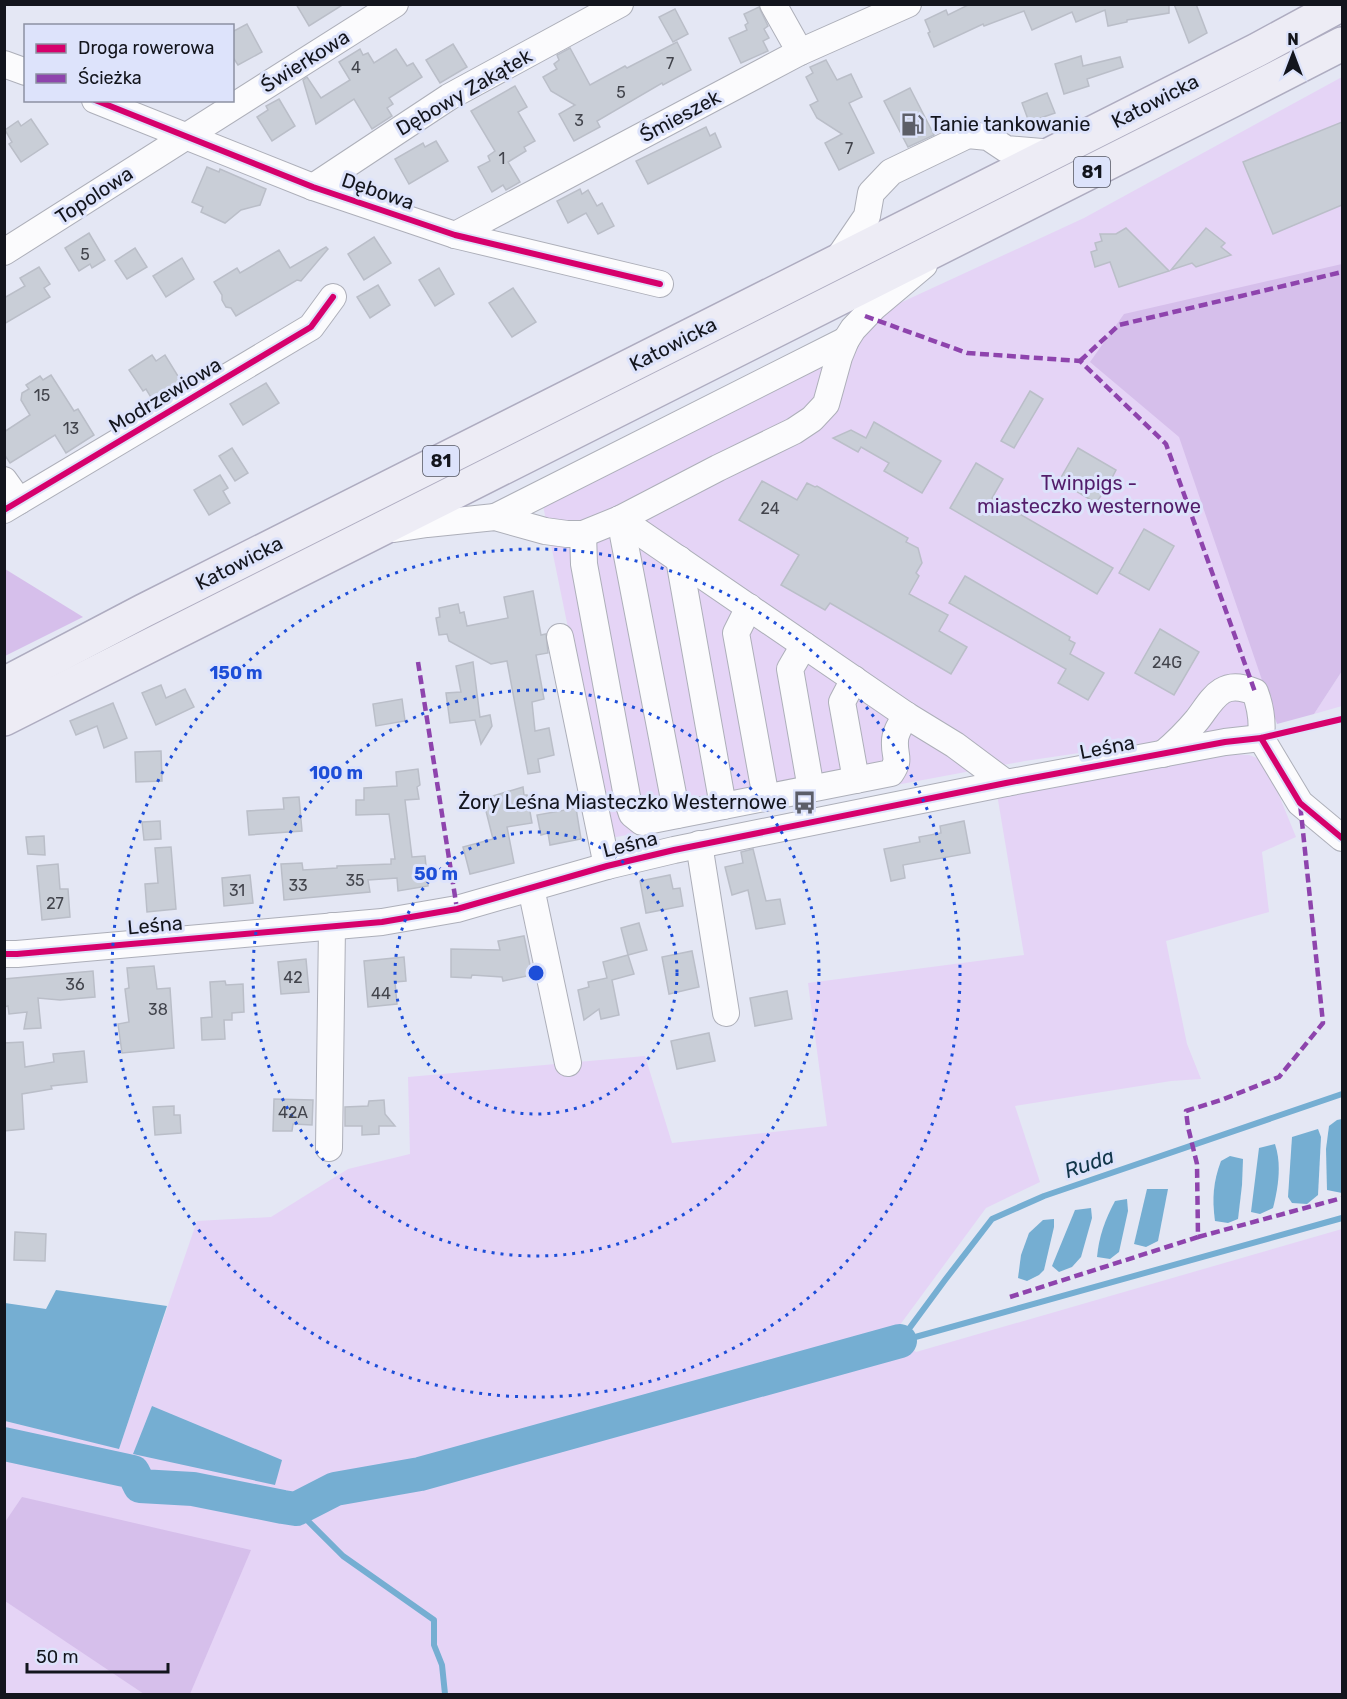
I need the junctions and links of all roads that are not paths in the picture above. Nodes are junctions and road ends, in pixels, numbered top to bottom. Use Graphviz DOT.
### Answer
graph roads {
  1 [pos="395,4"];
  2 [pos="620,4"];
  3 [pos="773,4"];
  4 [pos="908,4"];
  5 [pos="1342,4"];
  6 [pos="1342,44"];
  7 [pos="800,52"];
  8 [pos="4,64"];
  9 [pos="24,71"];
  10 [pos="100,102"];
  11 [pos="184,137"];
  12 [pos="1054,153"];
  13 [pos="312,187"];
  14 [pos="455,235"];
  15 [pos="952,242"];
  16 [pos="4,252"];
  17 [pos="835,263"];
  18 [pos="660,285"];
  19 [pos="333,297"];
  20 [pos="846,340"];
  21 [pos="4,480"];
  22 [pos="12,506"];
  23 [pos="495,517"];
  24 [pos="620,519"];
  25 [pos="376,532"];
  26 [pos="583,534"];
  27 [pos="679,559"];
  28 [pos="749,607"];
  29 [pos="560,637"];
  30 [pos="804,645"];
  31 [pos="854,679"];
  32 [pos="4,684"];
  33 [pos="906,715"];
  34 [pos="4,719"];
  35 [pos="1261,738"];
  36 [pos="955,745"];
  37 [pos="1163,754"];
  38 [pos="624,779"];
  39 [pos="856,780"];
  40 [pos="1006,783"];
  41 [pos="590,786"];
  42 [pos="811,789"];
  43 [pos="965,791"];
  44 [pos="766,798"];
  45 [pos="723,806"];
  46 [pos="677,815"];
  47 [pos="1342,838"];
  48 [pos="699,844"];
  49 [pos="607,866"];
  50 [pos="531,888"];
  51 [pos="332,926"];
  52 [pos="4,954"];
  53 [pos="726,1013"];
  54 [pos="568,1062"];
  55 [pos="329,1148"];
  1 -- 11 [label="street, Świerkowa"];
  2 -- 13 [label="street, Dębowy Zakątek"];
  3 -- 7 [label="street"];
  4 -- 7 [label="street, Śmieszek"];
  5 -- 12 [label="main road, Katowicka / 81"];
  6 -- 15 [label="main road, Katowicka / 81"];
  7 -- 14 [label="street, Śmieszek"];
  8 -- 9 [label="street"];
  10 -- 11 [label="street, Dębowa"];
  11 -- 13 [label="street, Dębowa"];
  11 -- 16 [label="street, Topolowa"];
  12 -- 17 [label="main road, Katowicka / 81"];
  12 -- 17 [label="street"];
  13 -- 14 [label="street, Dębowa"];
  14 -- 18 [label="street, Dębowa"];
  15 -- 20 [label="street"];
  15 -- 25 [label="main road, Katowicka / 81"];
  17 -- 32 [label="main road, Katowicka / 81"];
  19 -- 22 [label="street, Modrzewiowa"];
  20 -- 23 [label="street"];
  20 -- 24 [label="street"];
  21 -- 22 [label="street"];
  23 -- 25 [label="street"];
  23 -- 26 [label="street"];
  24 -- 26 [label="street"];
  24 -- 27 [label="street"];
  24 -- 46 [label="street"];
  25 -- 34 [label="main road, Katowicka / 81"];
  26 -- 38 [label="street"];
  27 -- 28 [label="street"];
  27 -- 45 [label="street"];
  28 -- 30 [label="street"];
  28 -- 44 [label="street"];
  29 -- 41 [label="street"];
  30 -- 31 [label="street"];
  30 -- 42 [label="street"];
  31 -- 33 [label="street"];
  31 -- 39 [label="street"];
  33 -- 36 [label="street"];
  33 -- 39 [label="street"];
  35 -- 37 [label="street, Leśna"];
  35 -- 37 [label="street"];
  35 -- 47 [label="street"];
  36 -- 40 [label="street"];
  36 -- 43 [label="street"];
  37 -- 40 [label="street, Leśna"];
  38 -- 41 [label="street"];
  38 -- 46 [label="street"];
  39 -- 42 [label="street"];
  40 -- 43 [label="street, Leśna"];
  41 -- 49 [label="street"];
  42 -- 44 [label="street"];
  43 -- 48 [label="street, Leśna"];
  44 -- 45 [label="street"];
  45 -- 46 [label="street"];
  48 -- 49 [label="street, Leśna"];
  48 -- 53 [label="street"];
  49 -- 50 [label="street, Leśna"];
  50 -- 51 [label="street, Leśna"];
  50 -- 54 [label="street"];
  51 -- 52 [label="street, Leśna"];
  51 -- 55 [label="street"];
}
